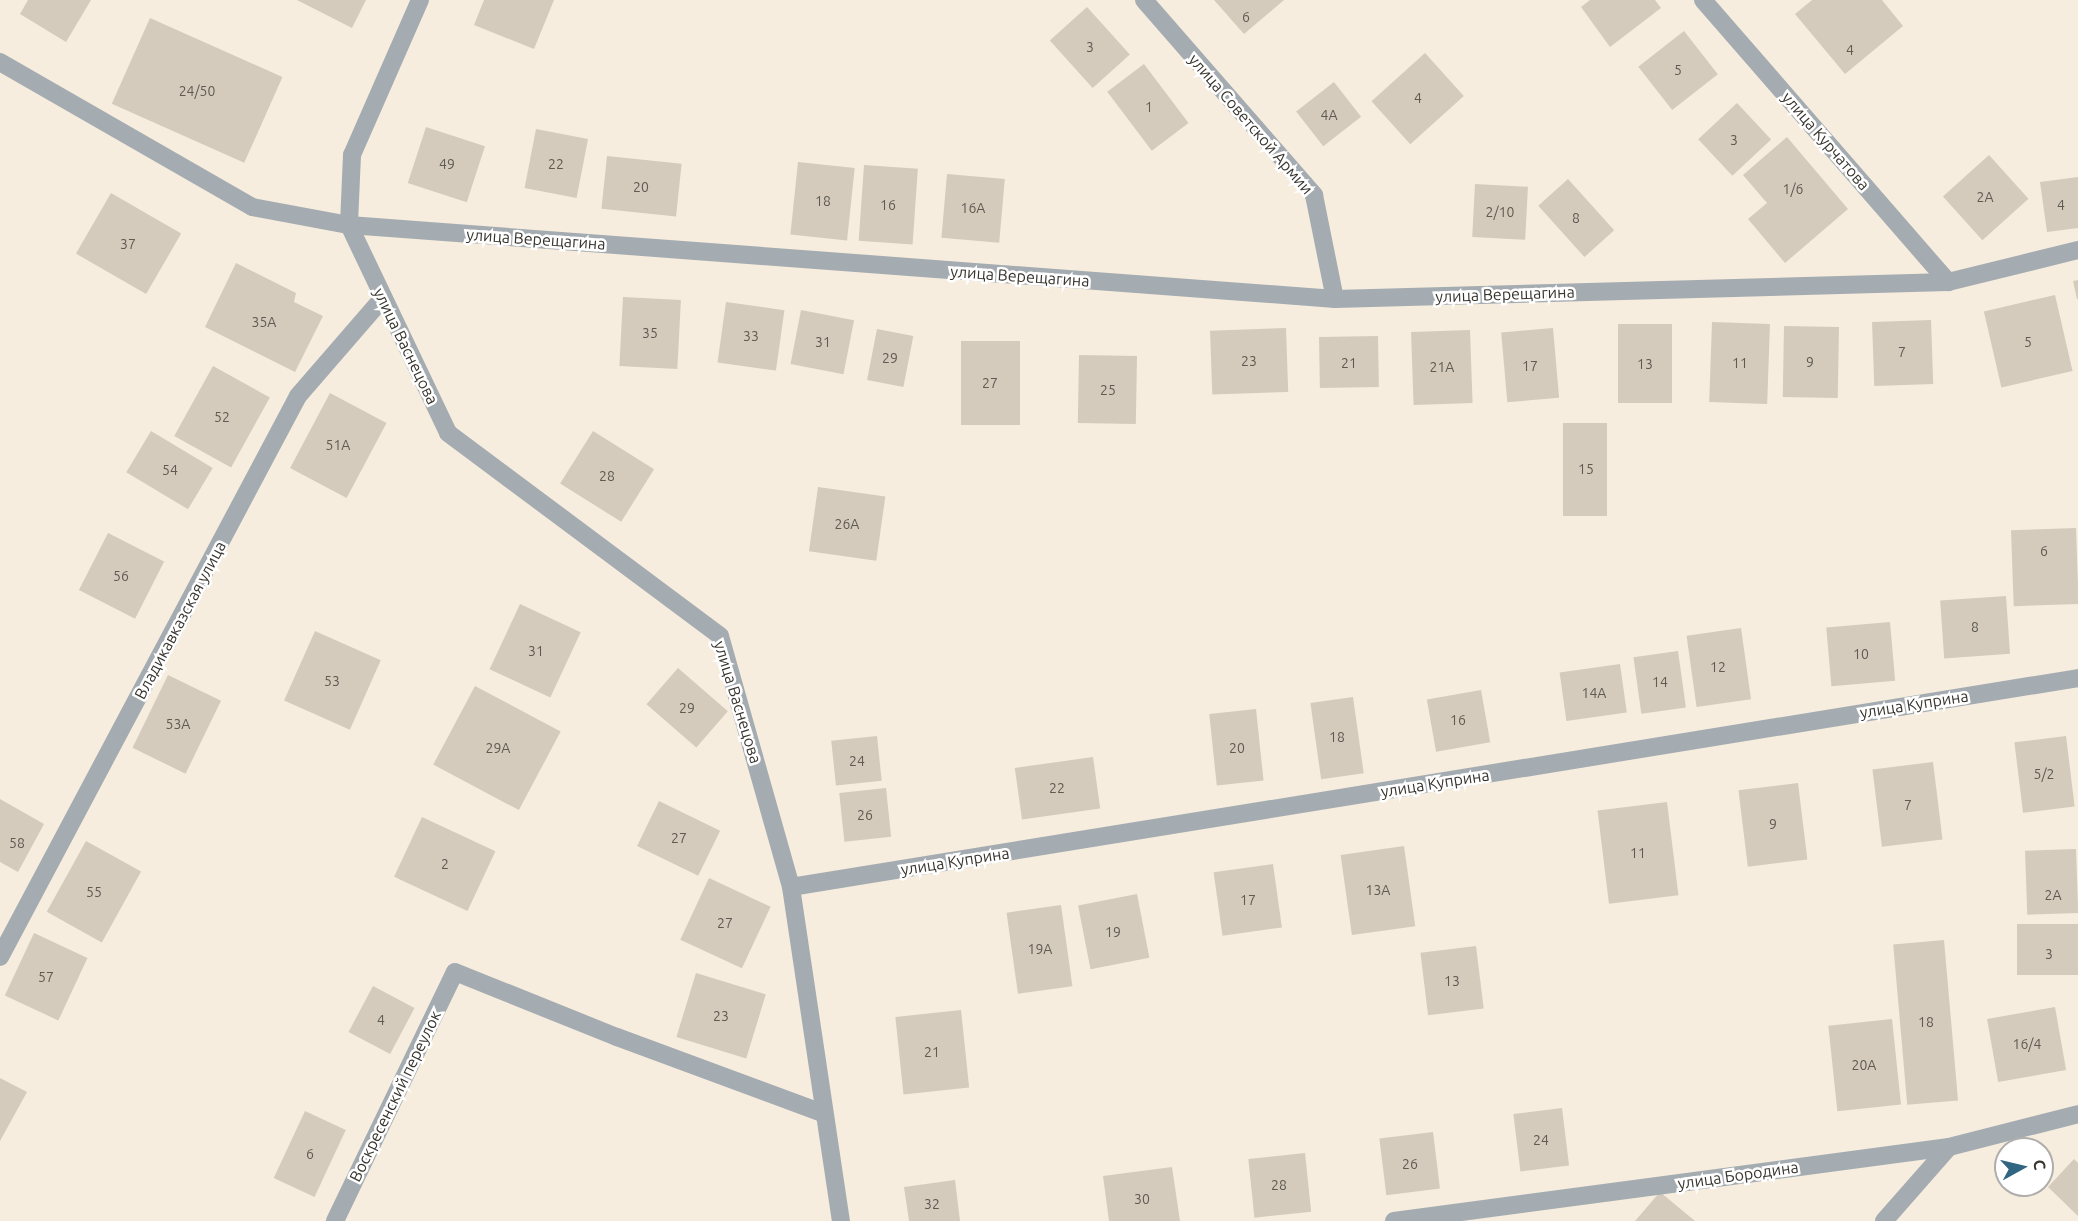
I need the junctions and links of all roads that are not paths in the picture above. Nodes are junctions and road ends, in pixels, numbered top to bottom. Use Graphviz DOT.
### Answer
graph roads {
  1 [pos="420,0"];
  2 [pos="1144,0"];
  3 [pos="1703,0"];
  4 [pos="2,69"];
  5 [pos="349,225"];
  6 [pos="2078,250"];
  7 [pos="1948,282"];
  8 [pos="383,298"];
  9 [pos="1335,299"];
  10 [pos="2078,678"];
  11 [pos="791,887"];
  12 [pos="0,957"];
  13 [pos="822,1113"];
  14 [pos="2078,1114"];
  15 [pos="1949,1147"];
  16 [pos="335,1221"];
  17 [pos="841,1221"];
  18 [pos="1394,1221"];
  19 [pos="1884,1221"];
  1 -- 5 [label="street"];
  2 -- 9 [label="street, улица Советской Армии"];
  3 -- 7 [label="street, улица Курчатова"];
  4 -- 5 [label="street, улица Верещагина"];
  5 -- 8 [label="street, улица Васнецова"];
  5 -- 9 [label="street, улица Верещагина"];
  6 -- 7 [label="street, улица Верещагина"];
  7 -- 9 [label="street, улица Верещагина"];
  8 -- 11 [label="street, улица Васнецова"];
  8 -- 12 [label="street, Владикавказская улица"];
  10 -- 11 [label="street, улица Куприна"];
  11 -- 13 [label="street, улица Васнецова"];
  13 -- 16 [label="street, Воскресенский переулок"];
  13 -- 17 [label="street, улица Васнецова"];
  14 -- 15 [label="street, улица Бородина"];
  15 -- 18 [label="street, улица Бородина"];
  15 -- 19 [label="street"];
}
